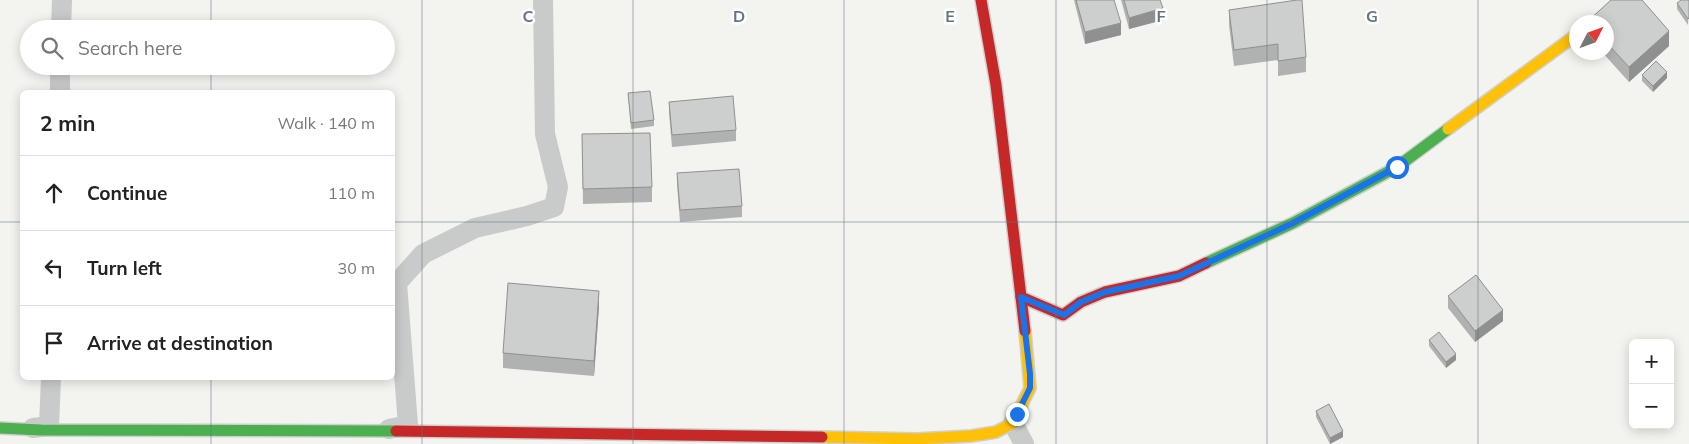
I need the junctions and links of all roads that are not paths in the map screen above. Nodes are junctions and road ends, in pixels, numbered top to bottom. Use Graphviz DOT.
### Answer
graph roads {
  1 [pos="62,0"];
  2 [pos="543,0"];
  3 [pos="982,0"];
  4 [pos="61,20"];
  5 [pos="1569,40"];
  6 [pos="60,75"];
  7 [pos="60,90"];
  8 [pos="1021,297"];
  9 [pos="51,380"];
  10 [pos="1012,423"];
  11 [pos="9,428"];
  12 [pos="381,430"];
  13 [pos="1024,444"];
  1 -- 4 [label="street"];
  2 -- 12 [label="street"];
  3 -- 8 [label="street"];
  5 -- 8 [label="street"];
  6 -- 7 [label="street"];
  8 -- 10 [label="street"];
  9 -- 11 [label="street"];
  10 -- 12 [label="street"];
  10 -- 13 [label="street"];
  11 -- 12 [label="street"];
}
